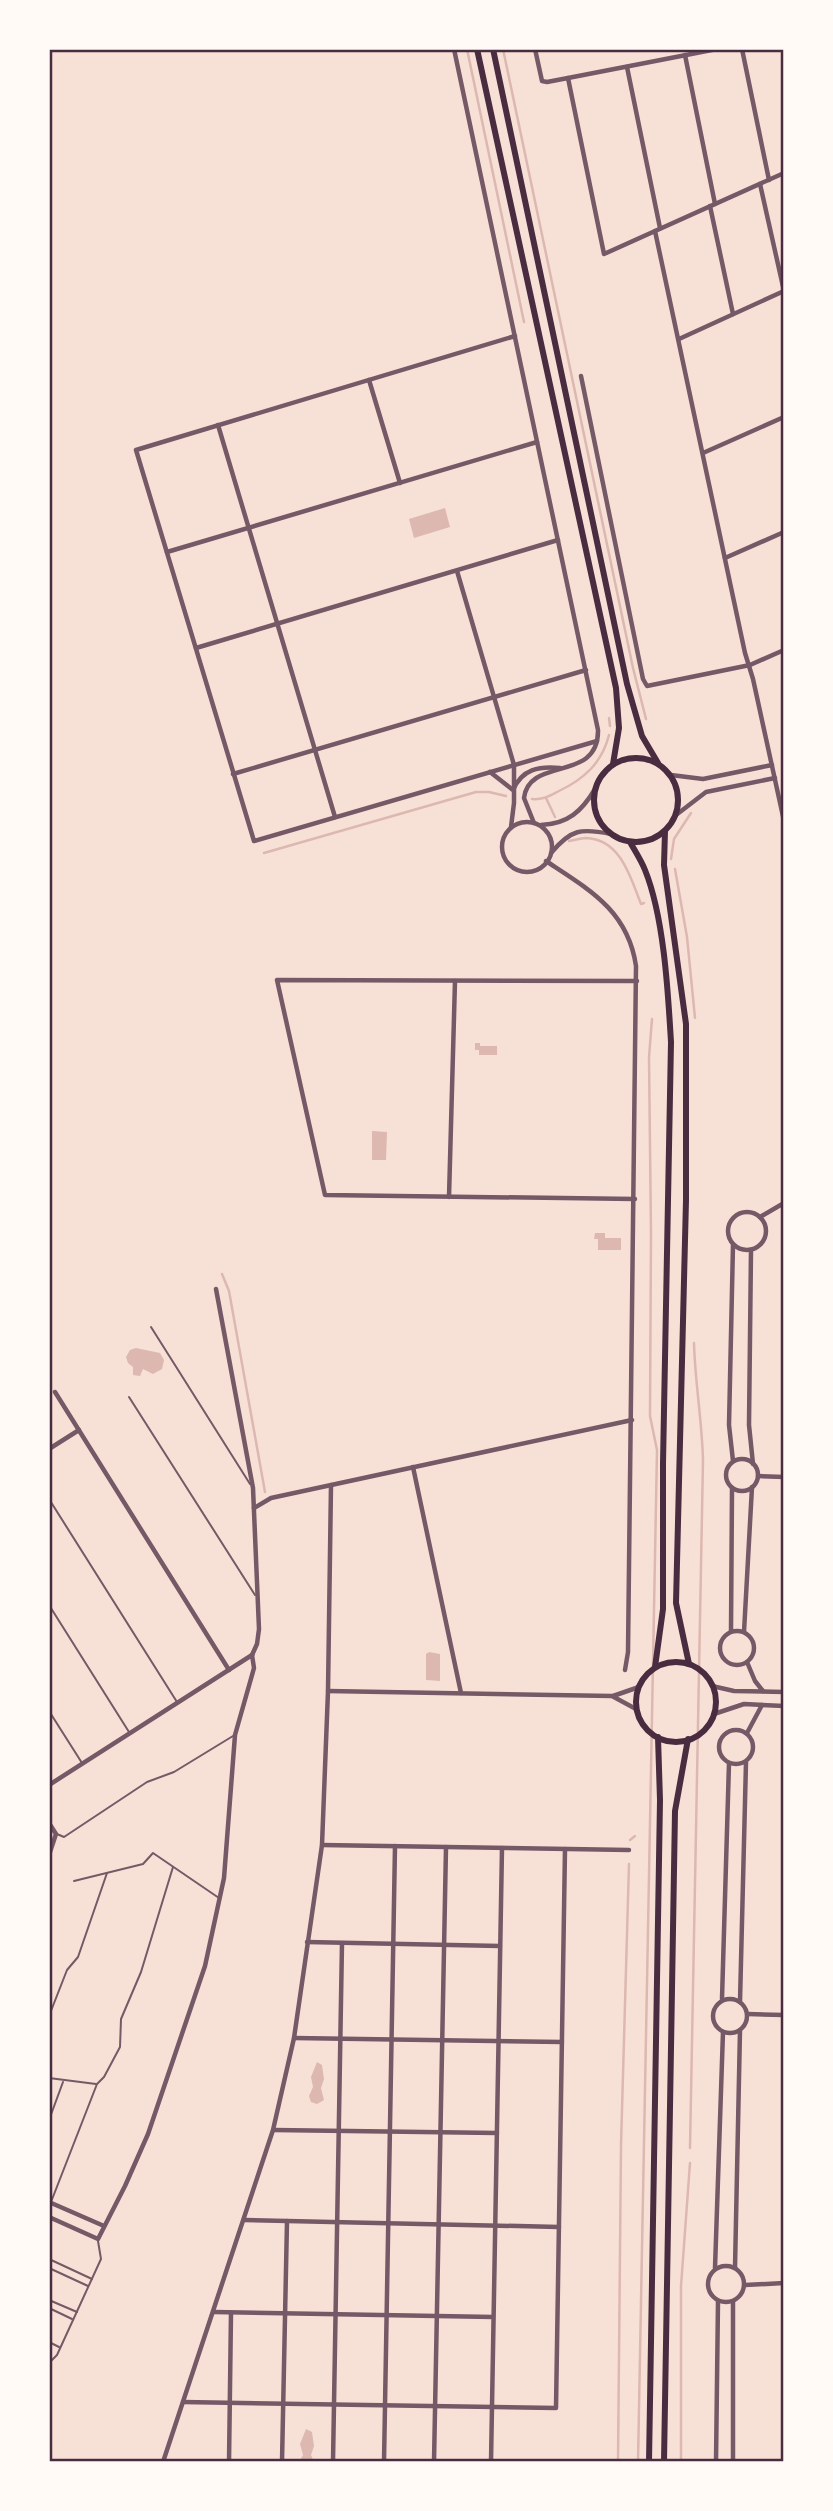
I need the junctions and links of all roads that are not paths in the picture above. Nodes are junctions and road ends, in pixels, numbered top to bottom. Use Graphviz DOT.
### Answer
graph roads {
  1 [pos="454,49"];
  2 [pos="477,49"];
  3 [pos="493,49"];
  4 [pos="535,49"];
  5 [pos="717,49"];
  6 [pos="742,49"];
  7 [pos="685,55"];
  8 [pos="628,66"];
  9 [pos="568,78"];
  10 [pos="784,173"];
  11 [pos="768,180"];
  12 [pos="760,184"];
  13 [pos="712,205"];
  14 [pos="658,230"];
  15 [pos="784,291"];
  16 [pos="733,314"];
  17 [pos="515,336"];
  18 [pos="679,339"];
  19 [pos="581,376"];
  20 [pos="369,380"];
  21 [pos="784,417"];
  22 [pos="218,425"];
  23 [pos="537,442"];
  24 [pos="703,453"];
  25 [pos="400,483"];
  26 [pos="248,527"];
  27 [pos="784,532"];
  28 [pos="558,540"];
  29 [pos="167,552"];
  30 [pos="725,558"];
  31 [pos="457,571"];
  32 [pos="277,624"];
  33 [pos="196,648"];
  34 [pos="784,650"];
  35 [pos="750,666"];
  36 [pos="586,670"];
  37 [pos="494,697"];
  38 [pos="597,741"];
  39 [pos="315,750"];
  40 [pos="657,763"];
  41 [pos="613,764"];
  42 [pos="514,765"];
  43 [pos="772,765"];
  44 [pos="565,769"];
  45 [pos="490,772"];
  46 [pos="233,774"];
  47 [pos="671,775"];
  48 [pos="775,778"];
  49 [pos="595,789"];
  50 [pos="513,790"];
  51 [pos="676,815"];
  52 [pos="335,817"];
  53 [pos="784,821"];
  54 [pos="536,824"];
  55 [pos="511,828"];
  56 [pos="665,831"];
  57 [pos="611,834"];
  58 [pos="630,842"];
  59 [pos="550,854"];
  60 [pos="547,861"];
  61 [pos="455,981"];
  62 [pos="637,981"];
  63 [pos="449,1197"];
  64 [pos="635,1199"];
  65 [pos="784,1203"];
  66 [pos="760,1217"];
  67 [pos="733,1245"];
  68 [pos="751,1250"];
  69 [pos="216,1289"];
  70 [pos="151,1328"];
  71 [pos="55,1392"];
  72 [pos="129,1397"];
  73 [pos="632,1420"];
  74 [pos="79,1430"];
  75 [pos="49,1449"];
  76 [pos="733,1461"];
  77 [pos="753,1464"];
  78 [pos="414,1467"];
  79 [pos="758,1476"];
  80 [pos="784,1477"];
  81 [pos="331,1485"];
  82 [pos="751,1487"];
  83 [pos="253,1488"];
  84 [pos="732,1488"];
  85 [pos="49,1499"];
  86 [pos="254,1508"];
  87 [pos="257,1599"];
  88 [pos="49,1605"];
  89 [pos="731,1631"];
  90 [pos="744,1632"];
  91 [pos="252,1655"];
  92 [pos="747,1662"];
  93 [pos="690,1664"];
  94 [pos="655,1667"];
  95 [pos="229,1670"];
  96 [pos="625,1670"];
  97 [pos="712,1686"];
  98 [pos="639,1687"];
  99 [pos="328,1691"];
  100 [pos="763,1692"];
  101 [pos="784,1692"];
  102 [pos="461,1693"];
  103 [pos="612,1696"];
  104 [pos="178,1703"];
  105 [pos="762,1705"];
  106 [pos="784,1706"];
  107 [pos="636,1709"];
  108 [pos="49,1711"];
  109 [pos="714,1714"];
  110 [pos="130,1733"];
  111 [pos="747,1734"];
  112 [pos="235,1735"];
  113 [pos="658,1737"];
  114 [pos="688,1740"];
  115 [pos="746,1762"];
  116 [pos="729,1763"];
  117 [pos="82,1764"];
  118 [pos="49,1785"];
  119 [pos="49,1823"];
  120 [pos="56,1834"];
  121 [pos="322,1845"];
  122 [pos="395,1846"];
  123 [pos="446,1847"];
  124 [pos="502,1848"];
  125 [pos="565,1849"];
  126 [pos="629,1850"];
  127 [pos="50,1851"];
  128 [pos="173,1867"];
  129 [pos="107,1873"];
  130 [pos="74,1881"];
  131 [pos="220,1899"];
  132 [pos="307,1942"];
  133 [pos="342,1943"];
  134 [pos="394,1944"];
  135 [pos="444,1945"];
  136 [pos="500,1946"];
  137 [pos="722,1999"];
  138 [pos="740,2002"];
  139 [pos="748,2014"];
  140 [pos="784,2015"];
  141 [pos="49,2016"];
  142 [pos="740,2030"];
  143 [pos="723,2032"];
  144 [pos="294,2038"];
  145 [pos="340,2038"];
  146 [pos="392,2039"];
  147 [pos="442,2040"];
  148 [pos="499,2041"];
  149 [pos="562,2042"];
  150 [pos="49,2078"];
  151 [pos="64,2080"];
  152 [pos="97,2084"];
  153 [pos="49,2120"];
  154 [pos="273,2130"];
  155 [pos="338,2130"];
  156 [pos="390,2131"];
  157 [pos="440,2132"];
  158 [pos="497,2133"];
  159 [pos="50,2202"];
  160 [pos="49,2217"];
  161 [pos="244,2220"];
  162 [pos="287,2221"];
  163 [pos="337,2222"];
  164 [pos="388,2223"];
  165 [pos="439,2224"];
  166 [pos="104,2226"];
  167 [pos="495,2226"];
  168 [pos="559,2227"];
  169 [pos="98,2239"];
  170 [pos="49,2259"];
  171 [pos="49,2268"];
  172 [pos="715,2268"];
  173 [pos="735,2268"];
  174 [pos="92,2279"];
  175 [pos="784,2283"];
  176 [pos="745,2285"];
  177 [pos="89,2286"];
  178 [pos="49,2300"];
  179 [pos="718,2301"];
  180 [pos="733,2301"];
  181 [pos="49,2308"];
  182 [pos="77,2312"];
  183 [pos="214,2312"];
  184 [pos="231,2312"];
  185 [pos="285,2314"];
  186 [pos="335,2315"];
  187 [pos="387,2316"];
  188 [pos="437,2316"];
  189 [pos="493,2318"];
  190 [pos="73,2320"];
  191 [pos="49,2343"];
  192 [pos="60,2348"];
  193 [pos="49,2363"];
  194 [pos="183,2402"];
  195 [pos="230,2402"];
  196 [pos="283,2403"];
  197 [pos="334,2404"];
  198 [pos="385,2405"];
  199 [pos="435,2406"];
  200 [pos="492,2407"];
  201 [pos="163,2462"];
  202 [pos="229,2462"];
  203 [pos="282,2462"];
  204 [pos="333,2462"];
  205 [pos="384,2462"];
  206 [pos="434,2462"];
  207 [pos="491,2462"];
  208 [pos="649,2462"];
  209 [pos="664,2462"];
  210 [pos="716,2462"];
  211 [pos="733,2462"];
  1 -- 17 [label="street"];
  2 -- 41 [label="main road"];
  3 -- 40 [label="main road"];
  4 -- 9 [label="street"];
  5 -- 7 [label="street"];
  6 -- 11 [label="street"];
  7 -- 8 [label="street"];
  7 -- 13 [label="street"];
  8 -- 9 [label="street"];
  8 -- 14 [label="street"];
  9 -- 14 [label="street"];
  10 -- 11 [label="street"];
  11 -- 12 [label="street"];
  12 -- 13 [label="street"];
  12 -- 15 [label="street"];
  13 -- 14 [label="street"];
  13 -- 16 [label="street"];
  14 -- 18 [label="street"];
  15 -- 16 [label="street"];
  16 -- 18 [label="street"];
  17 -- 20 [label="street"];
  17 -- 23 [label="street"];
  18 -- 24 [label="street"];
  19 -- 35 [label="street"];
  20 -- 22 [label="street"];
  20 -- 25 [label="street"];
  21 -- 24 [label="street"];
  22 -- 26 [label="street"];
  22 -- 29 [label="street"];
  23 -- 25 [label="street"];
  23 -- 28 [label="street"];
  24 -- 30 [label="street"];
  25 -- 26 [label="street"];
  26 -- 29 [label="street"];
  26 -- 32 [label="street"];
  27 -- 30 [label="street"];
  28 -- 31 [label="street"];
  28 -- 36 [label="street"];
  29 -- 33 [label="street"];
  30 -- 35 [label="street"];
  31 -- 32 [label="street"];
  31 -- 37 [label="street"];
  32 -- 33 [label="street"];
  32 -- 39 [label="street"];
  33 -- 46 [label="street"];
  34 -- 35 [label="street"];
  35 -- 43 [label="street"];
  36 -- 37 [label="street"];
  36 -- 38 [label="street"];
  37 -- 39 [label="street"];
  37 -- 42 [label="street"];
  38 -- 42 [label="street"];
  38 -- 44 [label="street"];
  39 -- 46 [label="street"];
  39 -- 52 [label="street"];
  40 -- 41 [label="main road"];
  40 -- 47 [label="main road"];
  41 -- 49 [label="main road"];
  42 -- 45 [label="street"];
  42 -- 50 [label="street"];
  43 -- 47 [label="street"];
  43 -- 48 [label="street"];
  44 -- 50 [label="street"];
  44 -- 54 [label="street"];
  45 -- 50 [label="street"];
  45 -- 52 [label="street"];
  46 -- 52 [label="street"];
  47 -- 51 [label="main road"];
  48 -- 51 [label="street"];
  48 -- 53 [label="street"];
  49 -- 54 [label="street"];
  49 -- 57 [label="main road"];
  50 -- 55 [label="street"];
  51 -- 56 [label="main road"];
  54 -- 55 [label="street"];
  54 -- 59 [label="street"];
  55 -- 60 [label="street"];
  56 -- 58 [label="main road"];
  56 -- 93 [label="main road"];
  57 -- 58 [label="main road"];
  57 -- 59 [label="street"];
  58 -- 94 [label="main road"];
  59 -- 60 [label="street"];
  60 -- 62 [label="street"];
  61 -- 62 [label="street"];
  61 -- 63 [label="street"];
  61 -- 63 [label="street"];
  62 -- 64 [label="street"];
  63 -- 64 [label="street"];
  64 -- 73 [label="street"];
  65 -- 66 [label="street"];
  66 -- 67 [label="street"];
  66 -- 68 [label="street"];
  67 -- 68 [label="street"];
  67 -- 76 [label="street"];
  68 -- 77 [label="street"];
  69 -- 83 [label="street"];
  70 -- 83 [label="lane"];
  71 -- 74 [label="street"];
  72 -- 87 [label="lane"];
  73 -- 78 [label="street"];
  73 -- 96 [label="street"];
  74 -- 75 [label="street"];
  74 -- 95 [label="street"];
  76 -- 77 [label="street"];
  76 -- 84 [label="street"];
  77 -- 79 [label="street"];
  78 -- 81 [label="street"];
  78 -- 102 [label="street"];
  79 -- 80 [label="street"];
  79 -- 82 [label="street"];
  81 -- 86 [label="street"];
  81 -- 99 [label="street"];
  82 -- 84 [label="street"];
  82 -- 90 [label="street"];
  83 -- 86 [label="street"];
  84 -- 89 [label="street"];
  85 -- 104 [label="lane"];
  86 -- 87 [label="street"];
  87 -- 91 [label="street"];
  88 -- 110 [label="lane"];
  89 -- 90 [label="street"];
  89 -- 92 [label="street"];
  90 -- 92 [label="street"];
  91 -- 95 [label="street"];
  91 -- 112 [label="street"];
  92 -- 100 [label="street"];
  93 -- 94 [label="main road"];
  93 -- 97 [label="main road"];
  94 -- 98 [label="main road"];
  95 -- 104 [label="street"];
  97 -- 100 [label="street"];
  97 -- 109 [label="main road"];
  98 -- 103 [label="street"];
  98 -- 107 [label="main road"];
  99 -- 102 [label="street"];
  99 -- 121 [label="street"];
  100 -- 101 [label="street"];
  102 -- 103 [label="street"];
  103 -- 107 [label="street"];
  104 -- 110 [label="street"];
  105 -- 106 [label="street"];
  105 -- 109 [label="street"];
  105 -- 111 [label="street"];
  107 -- 113 [label="main road"];
  108 -- 117 [label="lane"];
  109 -- 114 [label="main road"];
  110 -- 117 [label="street"];
  111 -- 115 [label="street"];
  111 -- 116 [label="street"];
  112 -- 120 [label="lane"];
  112 -- 131 [label="street"];
  113 -- 114 [label="main road"];
  113 -- 208 [label="main road"];
  114 -- 209 [label="main road"];
  115 -- 116 [label="street"];
  115 -- 138 [label="street"];
  116 -- 137 [label="street"];
  117 -- 118 [label="street"];
  119 -- 120 [label="street"];
  120 -- 127 [label="street"];
  121 -- 122 [label="street"];
  121 -- 132 [label="street"];
  122 -- 123 [label="street"];
  122 -- 134 [label="street"];
  123 -- 124 [label="street"];
  123 -- 135 [label="street"];
  124 -- 125 [label="street"];
  124 -- 136 [label="street"];
  125 -- 126 [label="street"];
  125 -- 149 [label="street"];
  128 -- 129 [label="lane"];
  128 -- 131 [label="lane"];
  128 -- 152 [label="lane"];
  129 -- 130 [label="lane"];
  129 -- 141 [label="lane"];
  131 -- 166 [label="street"];
  132 -- 133 [label="street"];
  132 -- 144 [label="street"];
  133 -- 134 [label="street"];
  133 -- 145 [label="street"];
  134 -- 135 [label="street"];
  134 -- 146 [label="street"];
  135 -- 136 [label="street"];
  135 -- 147 [label="street"];
  136 -- 148 [label="street"];
  137 -- 138 [label="street"];
  137 -- 143 [label="street"];
  138 -- 139 [label="street"];
  139 -- 140 [label="street"];
  139 -- 142 [label="street"];
  142 -- 143 [label="street"];
  142 -- 173 [label="street"];
  143 -- 172 [label="street"];
  144 -- 145 [label="street"];
  144 -- 154 [label="street"];
  145 -- 146 [label="street"];
  145 -- 155 [label="street"];
  146 -- 147 [label="street"];
  146 -- 156 [label="street"];
  147 -- 148 [label="street"];
  147 -- 157 [label="street"];
  148 -- 149 [label="street"];
  148 -- 158 [label="street"];
  149 -- 168 [label="street"];
  150 -- 151 [label="lane"];
  151 -- 152 [label="lane"];
  151 -- 153 [label="lane"];
  152 -- 159 [label="lane"];
  154 -- 155 [label="street"];
  154 -- 161 [label="street"];
  155 -- 156 [label="street"];
  155 -- 163 [label="street"];
  156 -- 157 [label="street"];
  156 -- 164 [label="street"];
  157 -- 158 [label="street"];
  157 -- 165 [label="street"];
  158 -- 167 [label="street"];
  159 -- 166 [label="street"];
  160 -- 169 [label="street"];
  161 -- 162 [label="street"];
  161 -- 183 [label="street"];
  162 -- 163 [label="street"];
  162 -- 185 [label="street"];
  163 -- 164 [label="street"];
  163 -- 186 [label="street"];
  164 -- 165 [label="street"];
  164 -- 187 [label="street"];
  165 -- 167 [label="street"];
  165 -- 188 [label="street"];
  166 -- 169 [label="street"];
  167 -- 168 [label="street"];
  167 -- 189 [label="street"];
  168 -- 200 [label="street"];
  169 -- 174 [label="lane"];
  170 -- 174 [label="lane"];
  171 -- 177 [label="lane"];
  172 -- 173 [label="street"];
  172 -- 179 [label="street"];
  173 -- 176 [label="street"];
  174 -- 177 [label="lane"];
  175 -- 176 [label="street"];
  176 -- 180 [label="street"];
  177 -- 182 [label="lane"];
  178 -- 182 [label="lane"];
  179 -- 180 [label="street"];
  179 -- 210 [label="street"];
  180 -- 211 [label="street"];
  181 -- 190 [label="lane"];
  182 -- 190 [label="lane"];
  183 -- 184 [label="street"];
  183 -- 194 [label="street"];
  184 -- 185 [label="street"];
  184 -- 195 [label="street"];
  185 -- 186 [label="street"];
  185 -- 196 [label="street"];
  186 -- 187 [label="street"];
  186 -- 197 [label="street"];
  187 -- 188 [label="street"];
  187 -- 198 [label="street"];
  188 -- 189 [label="street"];
  188 -- 199 [label="street"];
  189 -- 200 [label="street"];
  190 -- 192 [label="lane"];
  191 -- 192 [label="lane"];
  192 -- 193 [label="lane"];
  194 -- 195 [label="street"];
  194 -- 201 [label="street"];
  195 -- 196 [label="street"];
  195 -- 202 [label="street"];
  196 -- 197 [label="street"];
  196 -- 203 [label="street"];
  197 -- 198 [label="street"];
  197 -- 204 [label="street"];
  198 -- 199 [label="street"];
  198 -- 205 [label="street"];
  199 -- 200 [label="street"];
  199 -- 206 [label="street"];
  200 -- 207 [label="street"];
}
